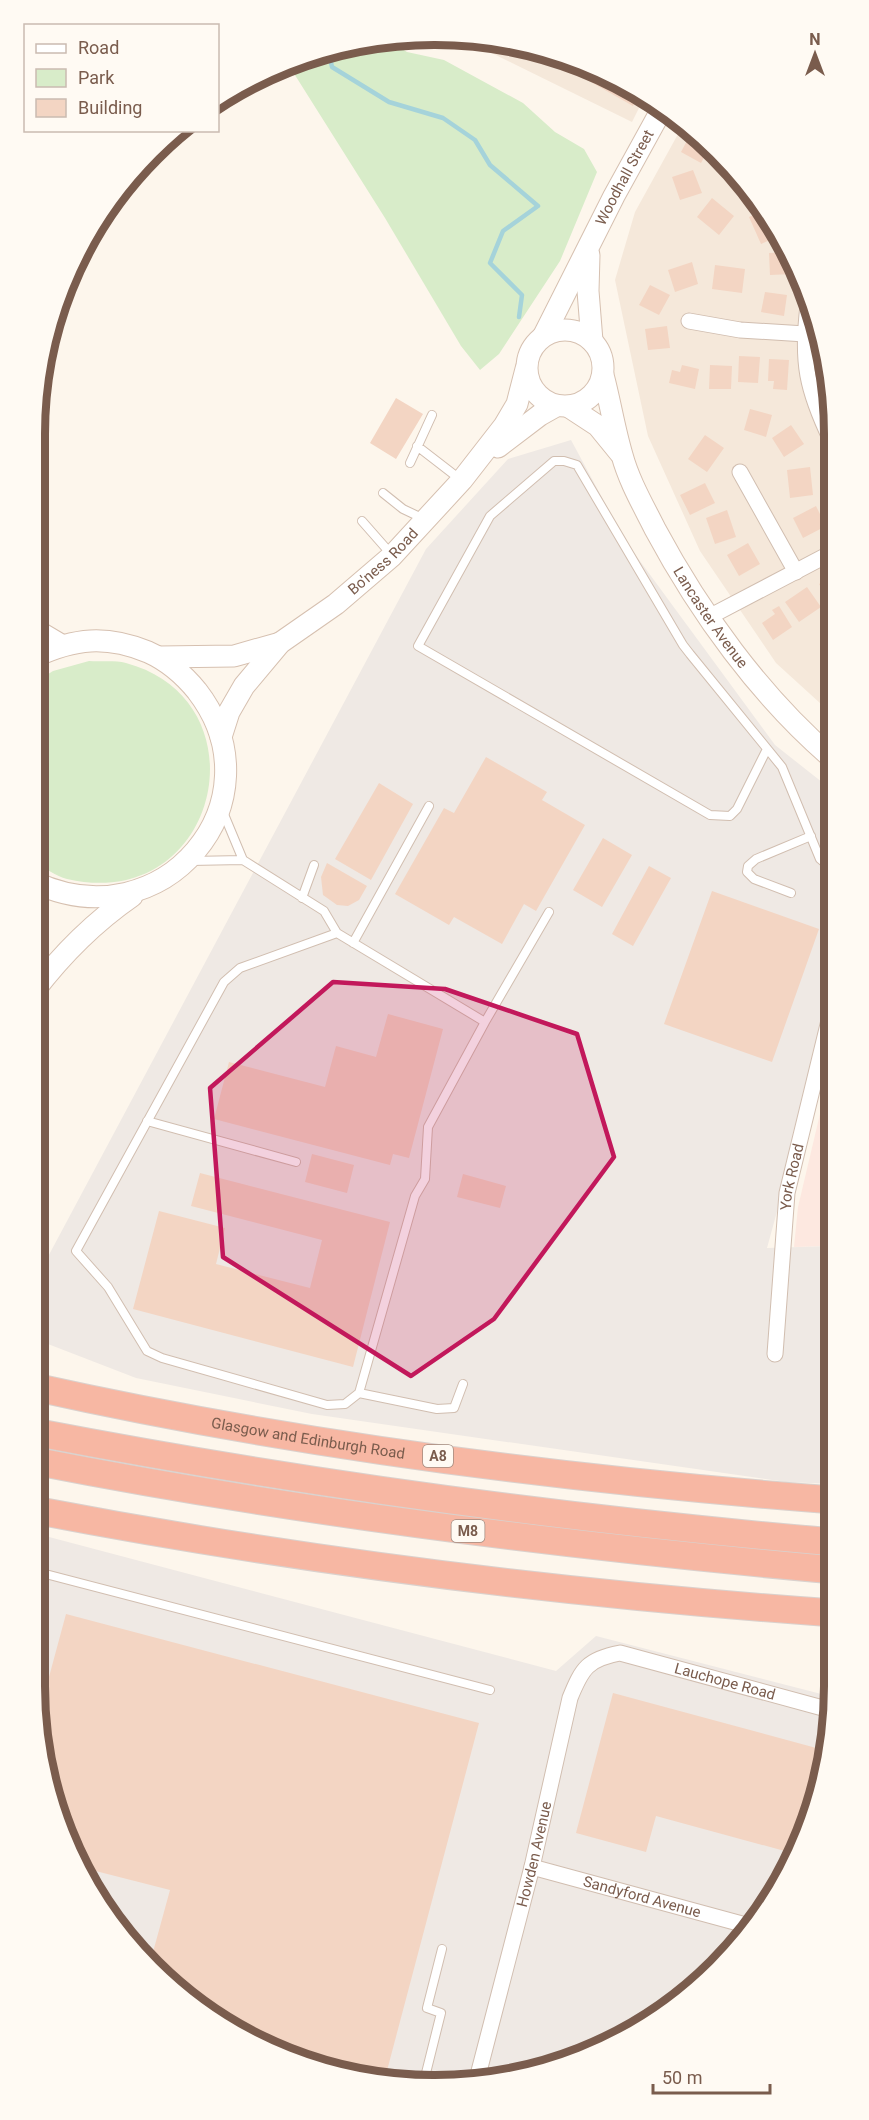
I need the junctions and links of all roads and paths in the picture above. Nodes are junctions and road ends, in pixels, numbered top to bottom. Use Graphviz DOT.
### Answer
graph roads {
  1 [pos="658,116"];
  2 [pos="590,249"];
  3 [pos="807,320"];
  4 [pos="689,321"];
  5 [pos="805,334"];
  6 [pos="544,336"];
  7 [pos="592,341"];
  8 [pos="526,369"];
  9 [pos="603,375"];
  10 [pos="562,406"];
  11 [pos="432,416"];
  12 [pos="824,425"];
  13 [pos="417,446"];
  14 [pos="622,455"];
  15 [pos="410,463"];
  16 [pos="740,472"];
  17 [pos="468,473"];
  18 [pos="383,493"];
  19 [pos="426,520"];
  20 [pos="362,521"];
  21 [pos="392,556"];
  22 [pos="824,557"];
  23 [pos="796,572"];
  24 [pos="707,618"];
  25 [pos="45,635"];
  26 [pos="280,644"];
  27 [pos="61,645"];
  28 [pos="45,652"];
  29 [pos="160,657"];
  30 [pos="221,736"];
  31 [pos="767,749"];
  32 [pos="824,751"];
  33 [pos="220,806"];
  34 [pos="429,806"];
  35 [pos="811,836"];
  36 [pos="243,860"];
  37 [pos="187,861"];
  38 [pos="824,862"];
  39 [pos="314,866"];
  40 [pos="45,887"];
  41 [pos="138,892"];
  42 [pos="790,893"];
  43 [pos="302,898"];
  44 [pos="549,912"];
  45 [pos="337,933"];
  46 [pos="353,943"];
  47 [pos="45,977"];
  48 [pos="485,1022"];
  49 [pos="824,1042"];
  50 [pos="147,1121"];
  51 [pos="296,1162"];
  52 [pos="775,1354"];
  53 [pos="463,1384"];
  54 [pos="45,1389"];
  55 [pos="359,1393"];
  56 [pos="45,1434"];
  57 [pos="45,1463"];
  58 [pos="824,1499"];
  59 [pos="45,1512"];
  60 [pos="824,1541"];
  61 [pos="824,1569"];
  62 [pos="45,1574"];
  63 [pos="824,1612"];
  64 [pos="620,1653"];
  65 [pos="490,1690"];
  66 [pos="823,1708"];
  67 [pos="532,1867"];
  68 [pos="743,1924"];
  69 [pos="442,1948"];
  70 [pos="479,2073"];
  71 [pos="426,2075"];
  1 -- 2 [label="main road, Woodhall Street"];
  2 -- 6 [label="main road, Woodhall Street"];
  2 -- 7 [label="main road, Woodhall Street"];
  3 -- 5 [label="street"];
  4 -- 5 [label="street"];
  5 -- 12 [label="street"];
  6 -- 7 [label="main road"];
  6 -- 8 [label="main road"];
  7 -- 9 [label="main road"];
  8 -- 10 [label="main road"];
  8 -- 17 [label="main road, Bo'ness Road"];
  9 -- 10 [label="main road"];
  9 -- 14 [label="main road, Lancaster Avenue"];
  10 -- 14 [label="main road, Lancaster Avenue"];
  10 -- 17 [label="main road, Bo'ness Road"];
  11 -- 13 [label="lane"];
  13 -- 15 [label="lane"];
  13 -- 17 [label="lane"];
  14 -- 24 [label="main road, Lancaster Avenue"];
  16 -- 23 [label="street"];
  17 -- 19 [label="main road, Bo'ness Road"];
  18 -- 19 [label="lane"];
  19 -- 21 [label="main road, Bo'ness Road"];
  20 -- 21 [label="lane"];
  21 -- 26 [label="main road, Bo'ness Road"];
  22 -- 23 [label="street"];
  23 -- 24 [label="street"];
  24 -- 32 [label="main road, Lancaster Avenue"];
  25 -- 27 [label="main road"];
  26 -- 29 [label="main road, Bo'ness Road"];
  26 -- 30 [label="main road, Bo'ness Road"];
  27 -- 28 [label="main road"];
  27 -- 29 [label="main road"];
  29 -- 30 [label="main road"];
  30 -- 33 [label="main road"];
  31 -- 31 [label="lane"];
  31 -- 35 [label="lane"];
  33 -- 36 [label="lane"];
  33 -- 37 [label="main road"];
  34 -- 46 [label="lane"];
  35 -- 38 [label="lane"];
  35 -- 42 [label="lane"];
  36 -- 37 [label="lane"];
  36 -- 43 [label="lane"];
  37 -- 41 [label="main road"];
  39 -- 43 [label="lane"];
  40 -- 41 [label="main road"];
  41 -- 47 [label="main road"];
  43 -- 45 [label="lane"];
  44 -- 48 [label="lane"];
  45 -- 46 [label="lane"];
  45 -- 50 [label="lane"];
  46 -- 48 [label="lane"];
  48 -- 55 [label="lane"];
  49 -- 52 [label="street, York Road"];
  50 -- 51 [label="lane"];
  50 -- 55 [label="lane"];
  53 -- 55 [label="lane"];
  54 -- 58 [label="highway, Glasgow and Edinburgh Road / A8"];
  56 -- 60 [label="highway, M8"];
  57 -- 61 [label="highway, M8"];
  59 -- 63 [label="highway"];
  62 -- 65 [label="lane"];
  64 -- 66 [label="street, Lauchope Road"];
  64 -- 67 [label="street, Howden Avenue"];
  67 -- 68 [label="street, Sandyford Avenue"];
  67 -- 70 [label="street, Howden Avenue"];
  69 -- 71 [label="lane"];
}
